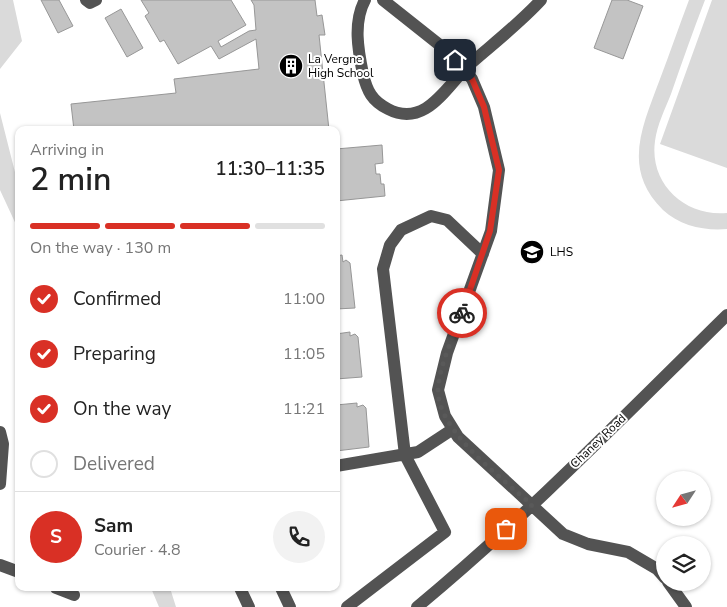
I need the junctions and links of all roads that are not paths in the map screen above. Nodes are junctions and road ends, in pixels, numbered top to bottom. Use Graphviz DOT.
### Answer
graph roads {
  1 [pos="86,0"];
  2 [pos="96,0"];
  3 [pos="366,0"];
  4 [pos="383,0"];
  5 [pos="541,0"];
  6 [pos="464,70"];
  7 [pos="483,254"];
  8 [pos="727,315"];
  9 [pos="453,429"];
  10 [pos="0,432"];
  11 [pos="405,454"];
  12 [pos="340,465"];
  13 [pos="0,484"];
  14 [pos="532,505"];
  15 [pos="0,565"];
  16 [pos="656,568"];
  17 [pos="15,571"];
  18 [pos="64,591"];
  19 [pos="241,591"];
  20 [pos="282,591"];
  21 [pos="674,591"];
  22 [pos="74,595"];
  23 [pos="249,607"];
  24 [pos="290,607"];
  25 [pos="347,607"];
  26 [pos="417,607"];
  27 [pos="686,607"];
  1 -- 2 [label="street"];
  3 -- 6 [label="street"];
  4 -- 6 [label="street"];
  5 -- 6 [label="street"];
  6 -- 7 [label="street"];
  7 -- 9 [label="street"];
  7 -- 11 [label="street"];
  8 -- 14 [label="street, Chaney Road"];
  9 -- 11 [label="street"];
  9 -- 14 [label="street"];
  10 -- 13 [label="street"];
  11 -- 12 [label="street"];
  11 -- 25 [label="street"];
  14 -- 16 [label="street"];
  14 -- 26 [label="street, Chaney Road"];
  15 -- 17 [label="street"];
  18 -- 22 [label="street"];
  19 -- 23 [label="street"];
  20 -- 24 [label="street"];
  21 -- 27 [label="street"];
}
